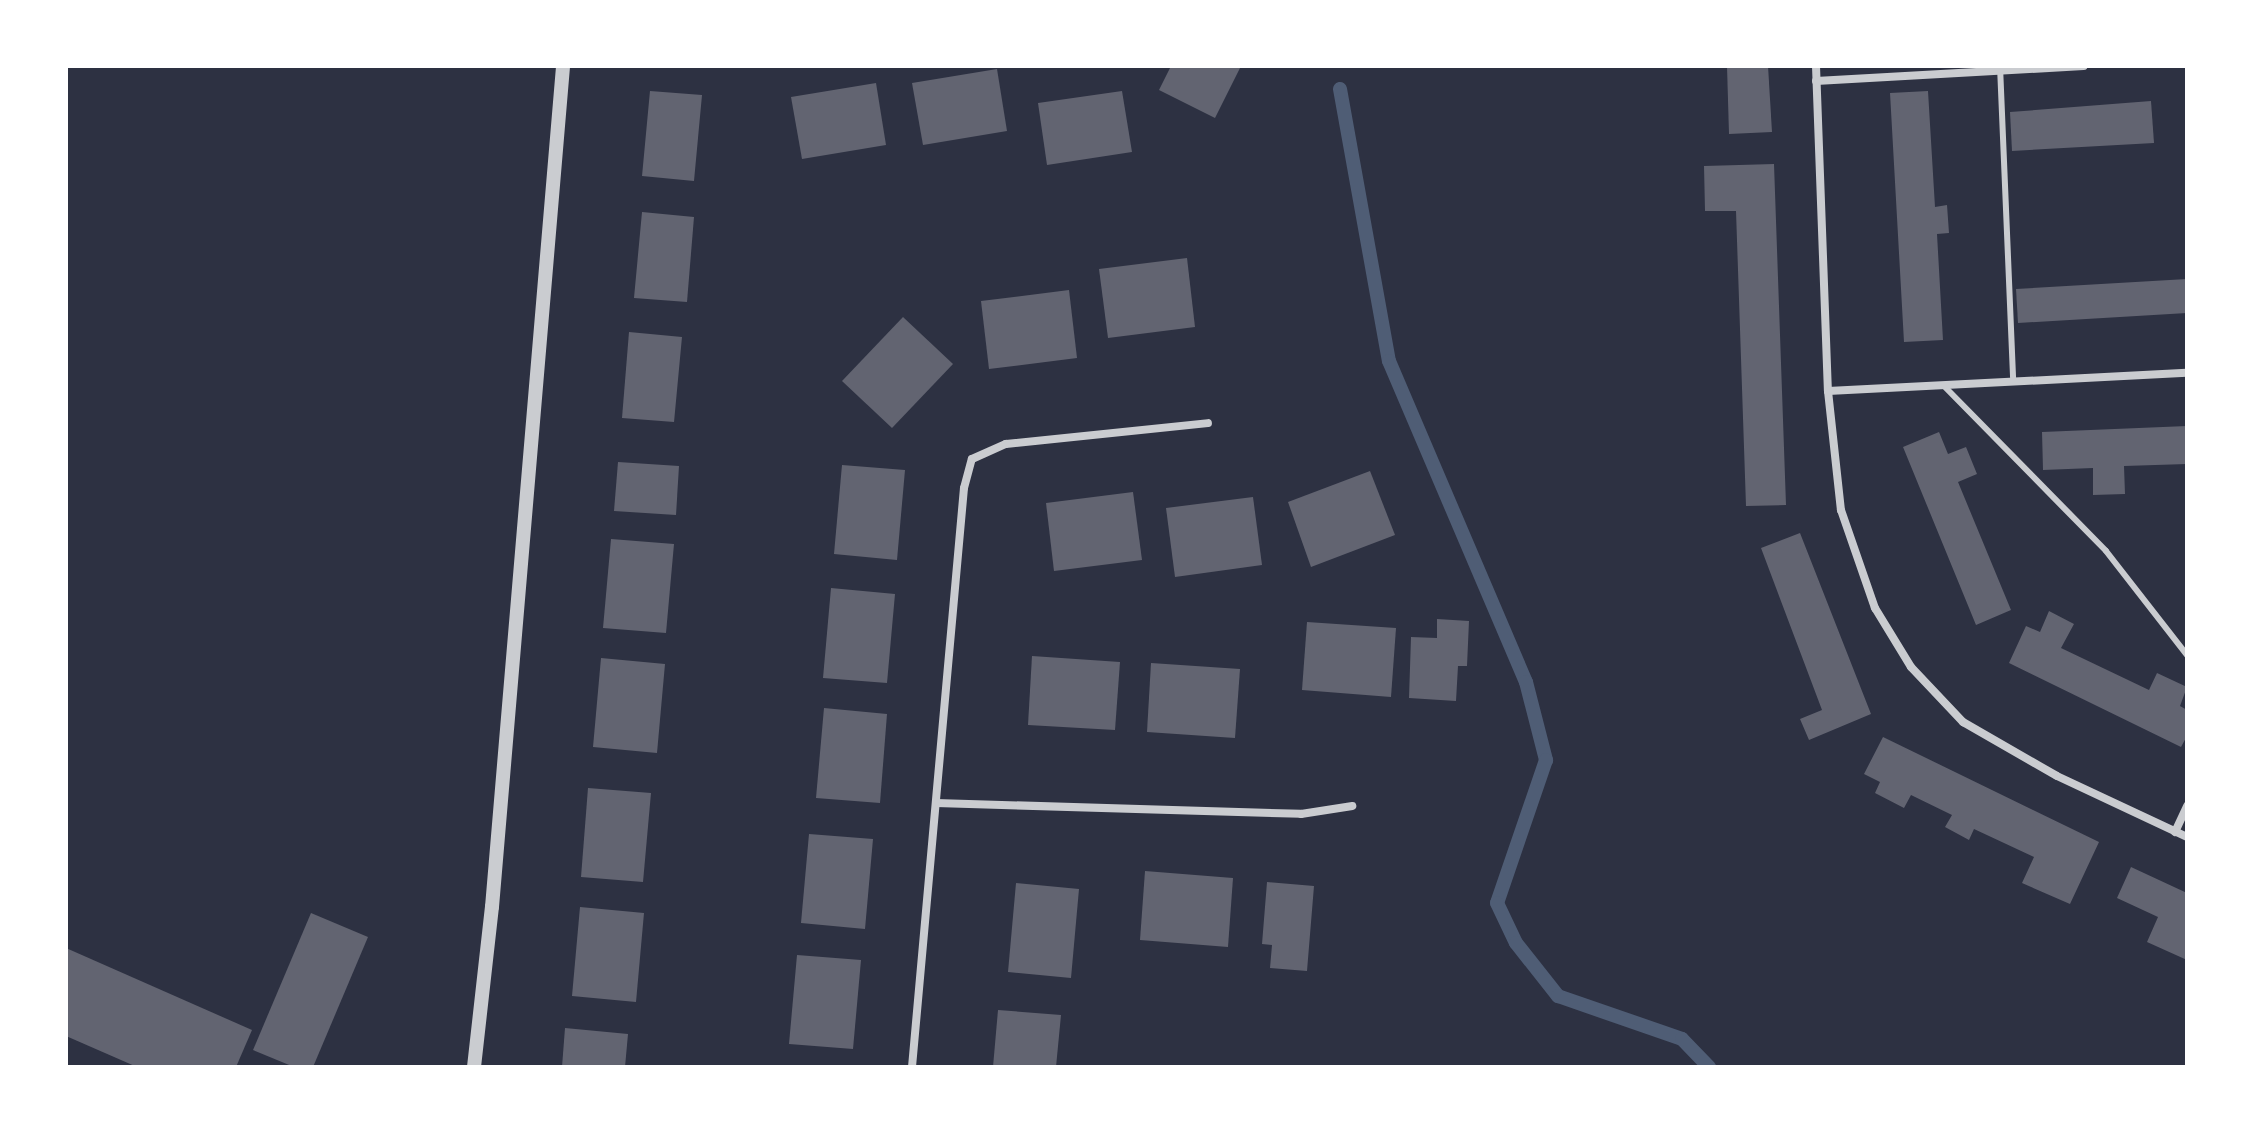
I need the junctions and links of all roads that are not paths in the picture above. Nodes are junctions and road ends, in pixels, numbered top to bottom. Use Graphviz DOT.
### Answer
graph roads {
  1 [pos="563,66"];
  2 [pos="1816,66"];
  3 [pos="2084,66"];
  4 [pos="2000,69"];
  5 [pos="1816,81"];
  6 [pos="2187,373"];
  7 [pos="2013,382"];
  8 [pos="1944,386"];
  9 [pos="1828,391"];
  10 [pos="1208,423"];
  11 [pos="2187,655"];
  12 [pos="936,803"];
  13 [pos="1352,806"];
  14 [pos="2187,806"];
  15 [pos="2175,832"];
  16 [pos="2187,837"];
  17 [pos="474,1067"];
  18 [pos="912,1067"];
  1 -- 17 [label="street"];
  2 -- 5 [label="street"];
  3 -- 4 [label="street"];
  4 -- 5 [label="street"];
  4 -- 7 [label="lane"];
  5 -- 9 [label="street"];
  6 -- 7 [label="street"];
  7 -- 8 [label="street"];
  8 -- 9 [label="street"];
  8 -- 11 [label="lane"];
  9 -- 15 [label="street"];
  10 -- 12 [label="street"];
  12 -- 13 [label="street"];
  12 -- 18 [label="street"];
  14 -- 15 [label="street"];
  15 -- 16 [label="street"];
}
